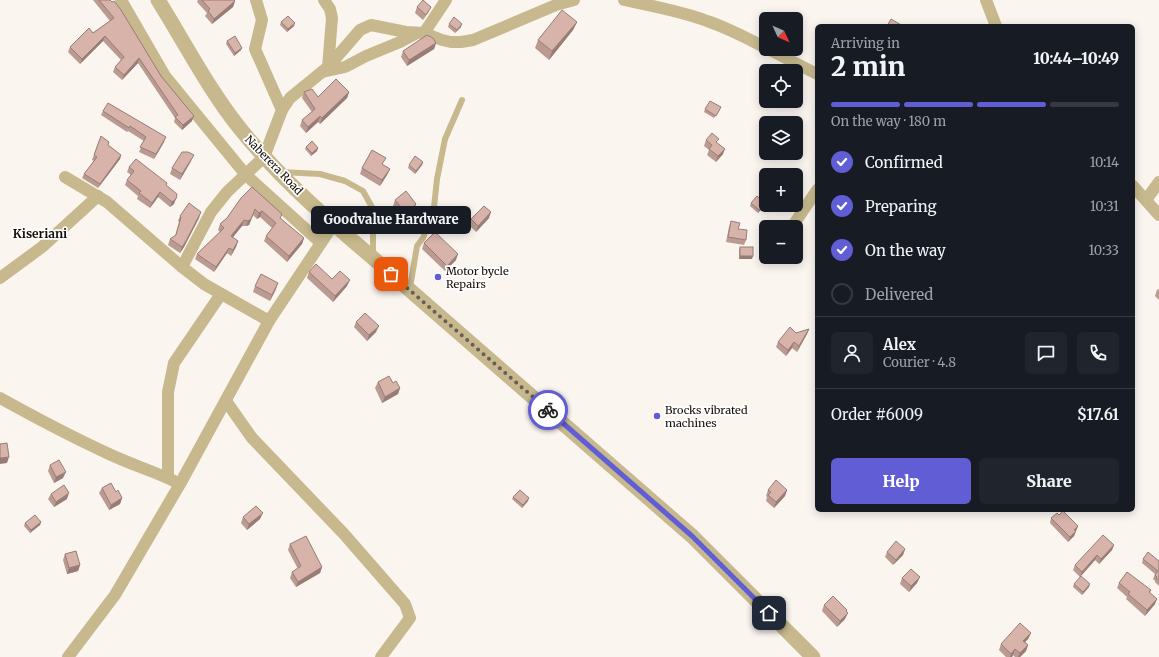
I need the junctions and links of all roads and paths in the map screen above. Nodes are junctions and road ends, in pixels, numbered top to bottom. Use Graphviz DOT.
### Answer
graph roads {
  1 [pos="120,0"];
  2 [pos="158,0"];
  3 [pos="256,0"];
  4 [pos="324,0"];
  5 [pos="446,0"];
  6 [pos="574,0"];
  7 [pos="624,0"];
  8 [pos="986,0"];
  9 [pos="995,24"];
  10 [pos="421,32"];
  11 [pos="759,45"];
  12 [pos="781,56"];
  13 [pos="324,70"];
  14 [pos="815,73"];
  15 [pos="462,100"];
  16 [pos="282,110"];
  17 [pos="264,157"];
  18 [pos="279,172"];
  19 [pos="246,175"];
  20 [pos="65,177"];
  21 [pos="1159,182"];
  22 [pos="1135,188"];
  23 [pos="815,193"];
  24 [pos="98,196"];
  25 [pos="1146,200"];
  26 [pos="1159,215"];
  27 [pos="797,220"];
  28 [pos="333,225"];
  29 [pos="321,243"];
  30 [pos="373,258"];
  31 [pos="182,267"];
  32 [pos="0,278"];
  33 [pos="410,290"];
  34 [pos="220,294"];
  35 [pos="269,321"];
  36 [pos="0,398"];
  37 [pos="226,401"];
  38 [pos="168,478"];
  39 [pos="180,484"];
  40 [pos="68,657"];
  41 [pos="381,657"];
  42 [pos="813,657"];
  1 -- 19 [label="street"];
  2 -- 17 [label="street, Naberera Road"];
  3 -- 16 [label="street"];
  4 -- 13 [label="street"];
  5 -- 10 [label="street"];
  6 -- 10 [label="street"];
  7 -- 11 [label="street"];
  8 -- 9 [label="street"];
  10 -- 13 [label="street"];
  10 -- 13 [label="street"];
  12 -- 14 [label="street"];
  13 -- 16 [label="street"];
  15 -- 33 [label="lane"];
  16 -- 17 [label="street"];
  17 -- 18 [label="street, Naberera Road"];
  17 -- 19 [label="street"];
  18 -- 28 [label="street, Naberera Road"];
  18 -- 30 [label="lane"];
  19 -- 29 [label="street"];
  19 -- 31 [label="street"];
  20 -- 24 [label="street"];
  21 -- 25 [label="street"];
  22 -- 25 [label="street"];
  23 -- 27 [label="street"];
  24 -- 31 [label="street"];
  24 -- 32 [label="street"];
  25 -- 26 [label="street"];
  28 -- 29 [label="street"];
  28 -- 30 [label="street, Naberera Road"];
  29 -- 35 [label="street"];
  30 -- 33 [label="street, Naberera Road"];
  31 -- 34 [label="street"];
  33 -- 42 [label="street, Naberera Road"];
  34 -- 35 [label="street"];
  34 -- 38 [label="street"];
  35 -- 37 [label="street"];
  36 -- 38 [label="street"];
  37 -- 39 [label="street"];
  37 -- 41 [label="street"];
  38 -- 39 [label="street"];
  39 -- 40 [label="street"];
}
